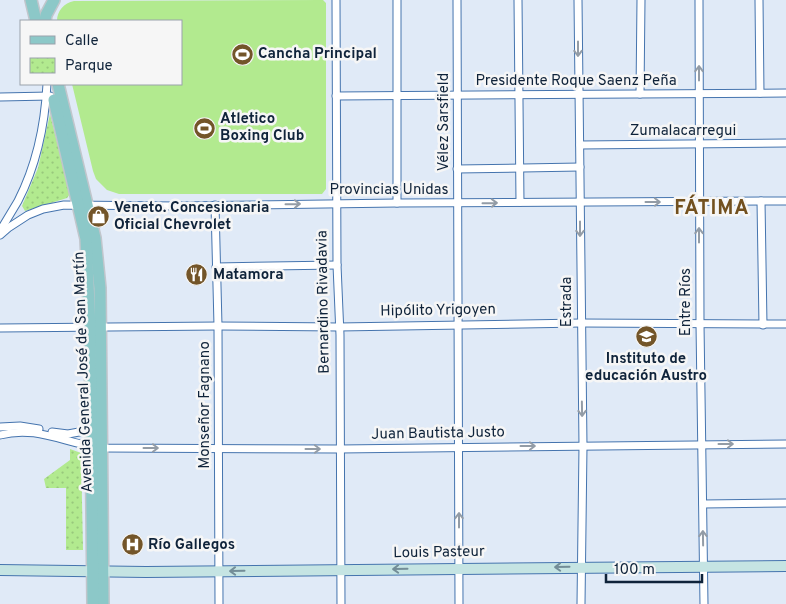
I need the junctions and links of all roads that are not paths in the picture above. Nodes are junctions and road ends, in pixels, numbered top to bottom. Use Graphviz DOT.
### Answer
graph roads {
  1 [pos="31,0"];
  2 [pos="54,0"];
  3 [pos="336,0"];
  4 [pos="397,0"];
  5 [pos="457,0"];
  6 [pos="518,0"];
  7 [pos="578,0"];
  8 [pos="641,0"];
  9 [pos="699,0"];
  10 [pos="759,0"];
  11 [pos="36,20"];
  12 [pos="45,20"];
  13 [pos="49,85"];
  14 [pos="58,85"];
  15 [pos="760,93"];
  16 [pos="786,93"];
  17 [pos="579,94"];
  18 [pos="640,94"];
  19 [pos="699,94"];
  20 [pos="397,95"];
  21 [pos="457,95"];
  22 [pos="518,95"];
  23 [pos="50,96"];
  24 [pos="336,96"];
  25 [pos="0,97"];
  26 [pos="786,143"];
  27 [pos="580,145"];
  28 [pos="700,145"];
  29 [pos="519,167"];
  30 [pos="580,167"];
  31 [pos="457,168"];
  32 [pos="18,200"];
  33 [pos="699,201"];
  34 [pos="762,201"];
  35 [pos="786,201"];
  36 [pos="520,202"];
  37 [pos="580,202"];
  38 [pos="397,203"];
  39 [pos="457,203"];
  40 [pos="336,204"];
  41 [pos="82,205"];
  42 [pos="215,205"];
  43 [pos="28,215"];
  44 [pos="0,231"];
  45 [pos="0,235"];
  46 [pos="337,265"];
  47 [pos="216,267"];
  48 [pos="581,323"];
  49 [pos="700,324"];
  50 [pos="763,324"];
  51 [pos="786,324"];
  52 [pos="458,325"];
  53 [pos="218,326"];
  54 [pos="96,327"];
  55 [pos="339,327"];
  56 [pos="0,328"];
  57 [pos="0,428"];
  58 [pos="11,429"];
  59 [pos="90,430"];
  60 [pos="0,435"];
  61 [pos="702,444"];
  62 [pos="786,444"];
  63 [pos="583,446"];
  64 [pos="96,447"];
  65 [pos="458,447"];
  66 [pos="219,449"];
  67 [pos="340,449"];
  68 [pos="703,504"];
  69 [pos="786,504"];
  70 [pos="581,566"];
  71 [pos="703,566"];
  72 [pos="786,566"];
  73 [pos="459,568"];
  74 [pos="0,570"];
  75 [pos="340,570"];
  76 [pos="219,571"];
  77 [pos="98,572"];
  78 [pos="93,604"];
  79 [pos="103,604"];
  80 [pos="219,604"];
  81 [pos="340,604"];
  82 [pos="459,604"];
  83 [pos="581,604"];
  84 [pos="704,604"];
  1 -- 11 [label="main road"];
  2 -- 12 [label="main road"];
  3 -- 24 [label="street, Bernardino Rivadavia"];
  4 -- 20 [label="street"];
  5 -- 21 [label="street, Vélez Sarsfield"];
  6 -- 22 [label="street"];
  7 -- 17 [label="street, Estrada, one-way"];
  8 -- 18 [label="street"];
  19 -- 9 [label="street, Entre Ríos, one-way"];
  10 -- 15 [label="street"];
  13 -- 23 [label="main road, Avenida General José de San Martín"];
  14 -- 41 [label="main road, Avenida General José de San Martín"];
  15 -- 16 [label="street, Presidente Roque Saenz Peña"];
  15 -- 19 [label="street, Presidente Roque Saenz Peña"];
  17 -- 18 [label="street, Presidente Roque Saenz Peña"];
  17 -- 22 [label="street, Presidente Roque Saenz Peña"];
  17 -- 27 [label="street, Estrada"];
  18 -- 19 [label="street, Presidente Roque Saenz Peña"];
  19 -- 28 [label="street, Entre Ríos"];
  20 -- 21 [label="street, Presidente Roque Saenz Peña"];
  20 -- 24 [label="street, Presidente Roque Saenz Peña"];
  20 -- 38 [label="street"];
  21 -- 22 [label="street, Presidente Roque Saenz Peña"];
  21 -- 31 [label="street, Vélez Sarsfield"];
  22 -- 29 [label="street"];
  23 -- 25 [label="street"];
  23 -- 32 [label="street"];
  23 -- 41 [label="main road, Avenida General José de San Martín"];
  24 -- 40 [label="street, Bernardino Rivadavia"];
  26 -- 28 [label="street, Zumalacarregui"];
  27 -- 28 [label="street, Zumalacarregui"];
  27 -- 30 [label="street, Estrada"];
  28 -- 33 [label="street, Entre Ríos"];
  29 -- 30 [label="street"];
  29 -- 31 [label="street"];
  29 -- 36 [label="street"];
  30 -- 37 [label="street, Estrada"];
  31 -- 39 [label="street, Vélez Sarsfield"];
  32 -- 43 [label="street"];
  32 -- 44 [label="street"];
  33 -- 34 [label="street, Provincias Unidas"];
  37 -- 33 [label="street, Provincias Unidas, one-way"];
  49 -- 33 [label="street, Entre Ríos, one-way"];
  34 -- 35 [label="street, Provincias Unidas"];
  34 -- 50 [label="street"];
  36 -- 37 [label="street, Provincias Unidas"];
  39 -- 36 [label="street, Provincias Unidas, one-way"];
  37 -- 48 [label="street, Estrada, one-way"];
  38 -- 39 [label="street, Provincias Unidas"];
  38 -- 40 [label="street, Provincias Unidas"];
  39 -- 52 [label="street, Vélez Sarsfield"];
  42 -- 40 [label="street, Provincias Unidas, one-way"];
  40 -- 46 [label="street, Bernardino Rivadavia"];
  41 -- 42 [label="street, Provincias Unidas"];
  41 -- 43 [label="street, Provincias Unidas"];
  41 -- 54 [label="main road, Avenida General José de San Martín"];
  42 -- 47 [label="street, Monseñor Fagnano"];
  43 -- 45 [label="street, Provincias Unidas"];
  46 -- 47 [label="street"];
  46 -- 55 [label="street, Bernardino Rivadavia"];
  47 -- 53 [label="street, Monseñor Fagnano"];
  48 -- 49 [label="street, Hipólito Yrigoyen"];
  48 -- 52 [label="street, Hipólito Yrigoyen"];
  48 -- 63 [label="street, Estrada, one-way"];
  49 -- 50 [label="street, Hipólito Yrigoyen"];
  49 -- 61 [label="street, Entre Ríos"];
  50 -- 51 [label="street, Hipólito Yrigoyen"];
  52 -- 55 [label="street, Hipólito Yrigoyen"];
  52 -- 65 [label="street, Vélez Sarsfield"];
  53 -- 54 [label="street, Hipólito Yrigoyen"];
  53 -- 55 [label="street, Hipólito Yrigoyen"];
  53 -- 66 [label="street, Monseñor Fagnano"];
  54 -- 56 [label="street, Hipólito Yrigoyen"];
  54 -- 59 [label="main road, Avenida General José de San Martín"];
  54 -- 64 [label="main road, Avenida General José de San Martín"];
  55 -- 67 [label="street, Bernardino Rivadavia"];
  57 -- 58 [label="street"];
  58 -- 59 [label="street"];
  58 -- 60 [label="street"];
  58 -- 64 [label="street, Juan Bautista Justo"];
  59 -- 64 [label="main road, Avenida General José de San Martín"];
  61 -- 62 [label="street, Juan Bautista Justo, one-way"];
  61 -- 63 [label="street, Juan Bautista Justo"];
  61 -- 68 [label="street, Entre Ríos"];
  65 -- 63 [label="street, Juan Bautista Justo, one-way"];
  63 -- 70 [label="street, Estrada"];
  64 -- 66 [label="street, Juan Bautista Justo, one-way"];
  64 -- 77 [label="main road, Avenida General José de San Martín"];
  65 -- 67 [label="street, Juan Bautista Justo"];
  73 -- 65 [label="street, Vélez Sarsfield, one-way"];
  66 -- 67 [label="street, Juan Bautista Justo, one-way"];
  66 -- 76 [label="street, Monseñor Fagnano"];
  67 -- 75 [label="street, Bernardino Rivadavia"];
  68 -- 69 [label="street"];
  71 -- 68 [label="street, Entre Ríos, one-way"];
  70 -- 71 [label="street, Louis Pasteur"];
  70 -- 73 [label="street, Louis Pasteur, one-way"];
  70 -- 83 [label="street, Estrada"];
  71 -- 72 [label="street, Louis Pasteur"];
  71 -- 84 [label="street, Entre Ríos"];
  73 -- 75 [label="street, Louis Pasteur, one-way"];
  73 -- 82 [label="street, Vélez Sarsfield"];
  74 -- 77 [label="street, Louis Pasteur"];
  75 -- 76 [label="street, Louis Pasteur, one-way"];
  75 -- 81 [label="street, Bernardino Rivadavia"];
  76 -- 77 [label="street, Louis Pasteur"];
  76 -- 80 [label="street, Monseñor Fagnano"];
  77 -- 78 [label="main road, Avenida General José de San Martín"];
  77 -- 79 [label="main road, Avenida General José de San Martín"];
}
